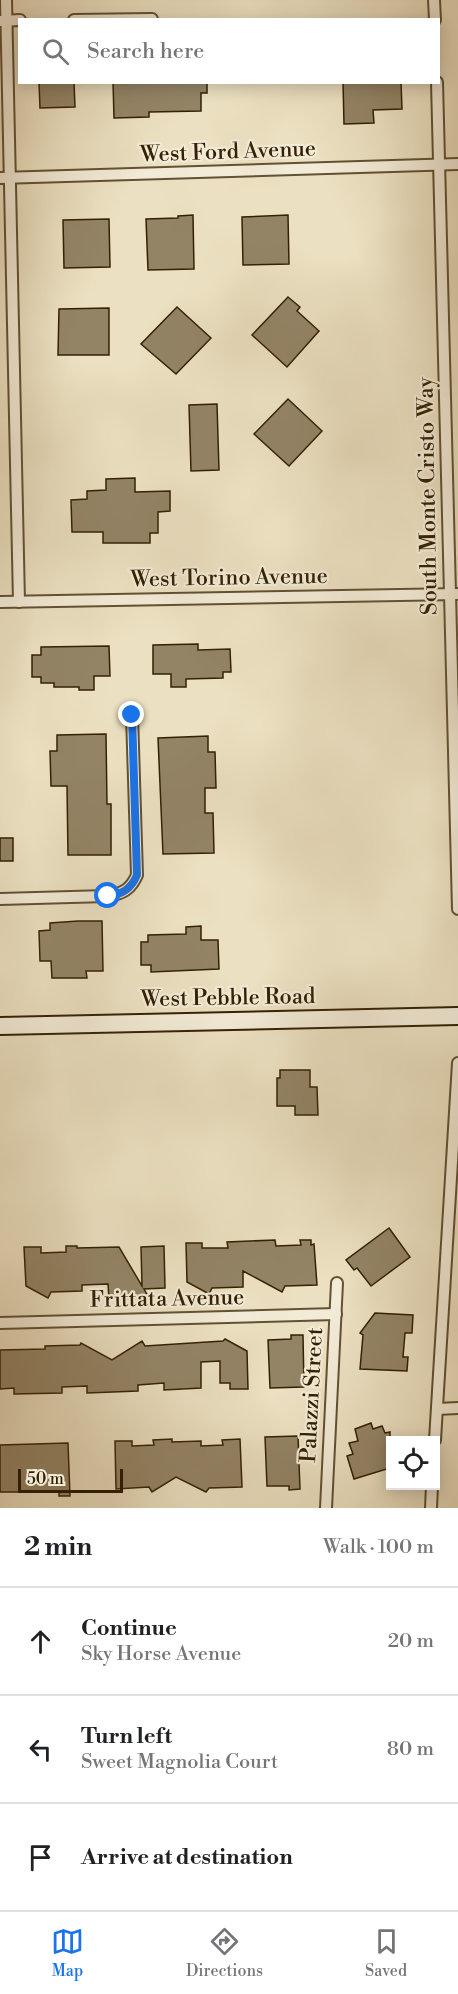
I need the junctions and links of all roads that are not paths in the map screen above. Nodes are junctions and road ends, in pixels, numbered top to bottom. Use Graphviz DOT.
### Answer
graph roads {
  1 [pos="6,0"];
  2 [pos="434,0"];
  3 [pos="435,18"];
  4 [pos="3,20"];
  5 [pos="437,84"];
  6 [pos="458,164"];
  7 [pos="440,165"];
  8 [pos="5,178"];
  9 [pos="454,594"];
  10 [pos="0,602"];
  11 [pos="19,602"];
  12 [pos="132,715"];
  13 [pos="0,899"];
  14 [pos="458,909"];
  15 [pos="458,1016"];
  16 [pos="0,1026"];
  17 [pos="458,1063"];
  18 [pos="337,1284"];
  19 [pos="336,1314"];
  20 [pos="0,1323"];
  21 [pos="458,1408"];
  22 [pos="437,1409"];
  23 [pos="435,1436"];
  24 [pos="432,1490"];
  25 [pos="326,1508"];
  26 [pos="431,1508"];
  1 -- 4 [label="street"];
  2 -- 3 [label="street"];
  4 -- 8 [label="street"];
  5 -- 7 [label="street, South Monte Cristo Way"];
  6 -- 7 [label="street, West Ford Avenue"];
  7 -- 8 [label="street, West Ford Avenue"];
  7 -- 9 [label="street, South Monte Cristo Way"];
  8 -- 11 [label="street"];
  9 -- 11 [label="street, West Torino Avenue"];
  9 -- 14 [label="street, South Monte Cristo Way"];
  10 -- 11 [label="street, West Torino Avenue"];
  12 -- 13 [label="street"];
  15 -- 16 [label="street, West Pebble Road"];
  17 -- 22 [label="street"];
  18 -- 19 [label="street, Palazzi Street"];
  19 -- 20 [label="street, Frittata Avenue"];
  19 -- 25 [label="street, Palazzi Street"];
  21 -- 22 [label="street"];
  22 -- 23 [label="street"];
  24 -- 26 [label="street"];
}
